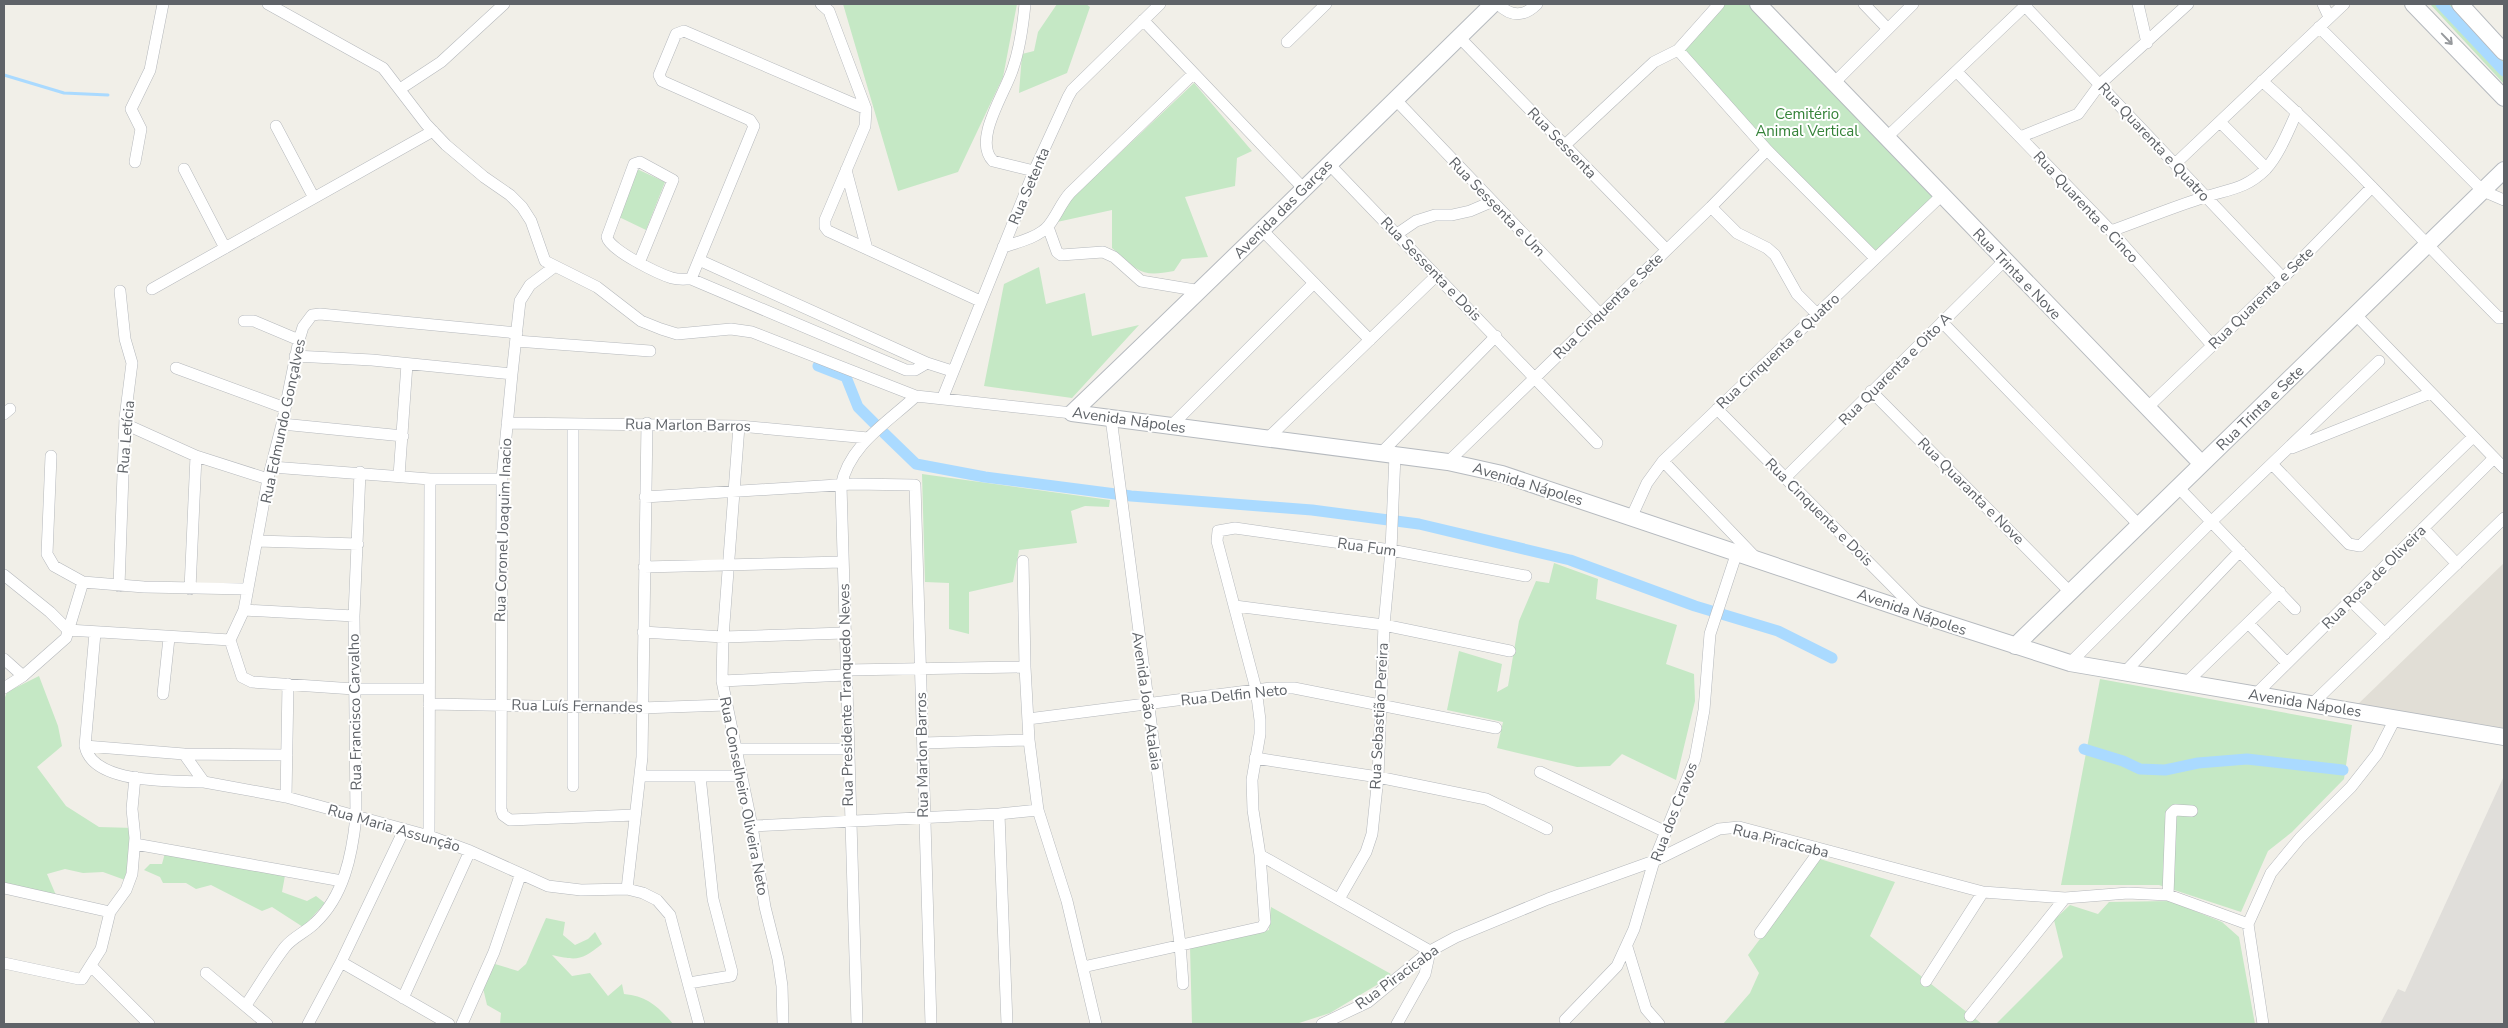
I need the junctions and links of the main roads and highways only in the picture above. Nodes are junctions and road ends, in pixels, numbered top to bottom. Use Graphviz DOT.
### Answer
graph roads {
  1 [pos="1758,4"];
  2 [pos="2414,4"];
  3 [pos="2460,4"];
  4 [pos="1490,5"];
  5 [pos="2504,52"];
  6 [pos="2504,98"];
  7 [pos="2504,170"];
  8 [pos="1072,413"];
  9 [pos="2202,464"];
  10 [pos="2014,646"];
  11 [pos="2504,737"];
  1 -- 9 [label="main road, Rua Trinta e Nove"];
  2 -- 6 [label="main road, one-way"];
  3 -- 5 [label="main road"];
  4 -- 8 [label="main road, Avenida das Garças"];
  7 -- 9 [label="main road, Rua Trinta e Sete"];
  8 -- 10 [label="main road, Avenida Nápoles"];
  9 -- 10 [label="main road, Rua Trinta e Sete"];
  10 -- 11 [label="main road, Avenida Nápoles"];
}
